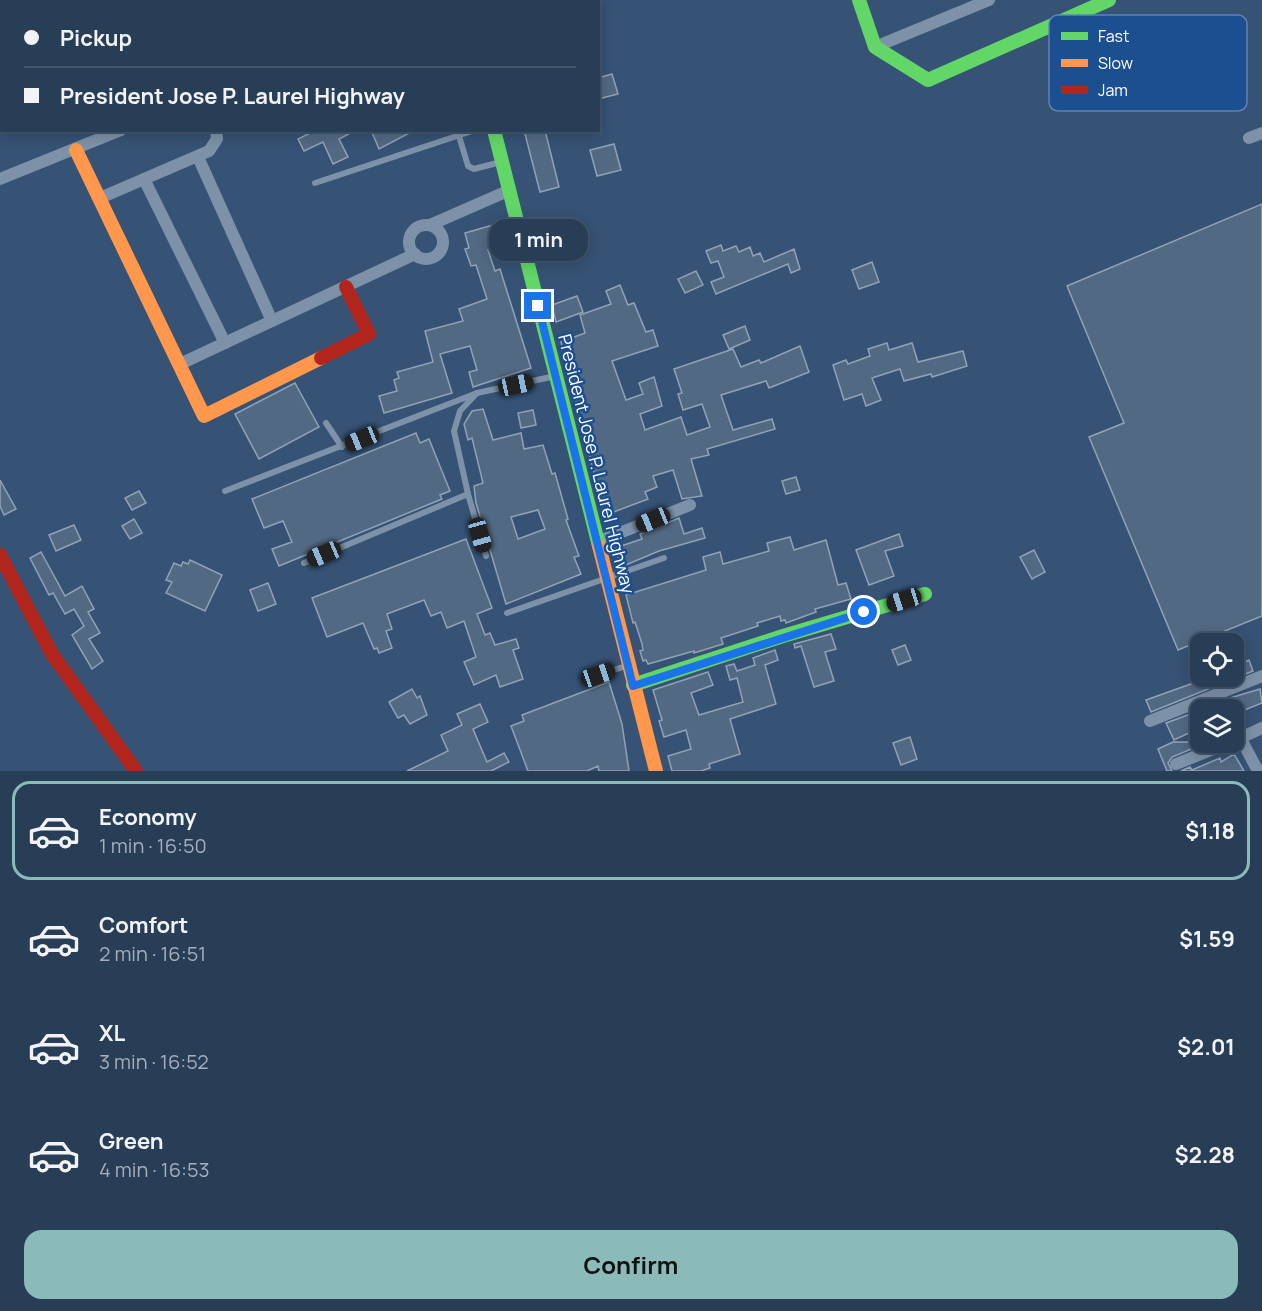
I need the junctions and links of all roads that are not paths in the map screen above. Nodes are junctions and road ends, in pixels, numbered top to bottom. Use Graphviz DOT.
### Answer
graph roads {
  1 [pos="989,0"];
  2 [pos="1109,0"];
  3 [pos="864,2"];
  4 [pos="1075,15"];
  5 [pos="1049,27"];
  6 [pos="875,47"];
  7 [pos="116,132"];
  8 [pos="216,132"];
  9 [pos="470,132"];
  10 [pos="495,132"];
  11 [pos="1262,133"];
  12 [pos="459,136"];
  13 [pos="1249,138"];
  14 [pos="76,150"];
  15 [pos="198,157"];
  16 [pos="502,162"];
  17 [pos="144,178"];
  18 [pos="0,179"];
  19 [pos="315,183"];
  20 [pos="510,190"];
  21 [pos="100,198"];
  22 [pos="430,225"];
  23 [pos="415,254"];
  24 [pos="346,287"];
  25 [pos="272,321"];
  26 [pos="225,343"];
  27 [pos="180,364"];
  28 [pos="555,376"];
  29 [pos="477,393"];
  30 [pos="326,423"];
  31 [pos="342,447"];
  32 [pos="225,491"];
  33 [pos="468,494"];
  34 [pos="690,505"];
  35 [pos="597,542"];
  36 [pos="0,555"];
  37 [pos="486,556"];
  38 [pos="664,558"];
  39 [pos="304,563"];
  40 [pos="606,579"];
  41 [pos="925,594"];
  42 [pos="507,613"];
  43 [pos="629,665"];
  44 [pos="598,675"];
  45 [pos="1262,676"];
  46 [pos="633,686"];
  47 [pos="1150,722"];
  48 [pos="1262,728"];
  49 [pos="1244,737"];
  50 [pos="1204,753"];
  51 [pos="1244,753"];
  52 [pos="1176,764"];
  53 [pos="136,771"];
  54 [pos="656,771"];
  55 [pos="1258,771"];
  1 -- 6 [label="street"];
  2 -- 4 [label="main road"];
  3 -- 6 [label="main road"];
  5 -- 6 [label="main road"];
  7 -- 14 [label="street"];
  8 -- 15 [label="street"];
  9 -- 12 [label="lane"];
  10 -- 16 [label="main road, President Jose P. Laurel Highway"];
  11 -- 13 [label="street"];
  12 -- 16 [label="lane"];
  12 -- 19 [label="lane"];
  14 -- 18 [label="street"];
  14 -- 21 [label="main road"];
  15 -- 17 [label="street"];
  15 -- 25 [label="street"];
  16 -- 20 [label="main road, President Jose P. Laurel Highway"];
  17 -- 21 [label="street"];
  17 -- 26 [label="street"];
  20 -- 22 [label="street"];
  20 -- 28 [label="main road, President Jose P. Laurel Highway"];
  21 -- 27 [label="main road"];
  22 -- 23 [label="street"];
  22 -- 23 [label="street"];
  23 -- 24 [label="street"];
  24 -- 25 [label="street"];
  24 -- 27 [label="main road"];
  25 -- 26 [label="street"];
  26 -- 27 [label="street"];
  28 -- 29 [label="lane"];
  28 -- 35 [label="main road, President Jose P. Laurel Highway"];
  29 -- 31 [label="lane"];
  29 -- 33 [label="lane"];
  30 -- 31 [label="lane"];
  31 -- 32 [label="lane"];
  33 -- 37 [label="lane"];
  33 -- 39 [label="lane"];
  34 -- 35 [label="street"];
  35 -- 40 [label="main road, President Jose P. Laurel Highway"];
  36 -- 53 [label="main road"];
  38 -- 40 [label="lane"];
  40 -- 42 [label="lane"];
  40 -- 43 [label="main road, President Jose P. Laurel Highway"];
  41 -- 46 [label="main road"];
  43 -- 44 [label="lane"];
  43 -- 46 [label="main road, President Jose P. Laurel Highway"];
  45 -- 47 [label="street"];
  46 -- 54 [label="main road, President Jose P. Laurel Highway"];
  48 -- 49 [label="street"];
  50 -- 52 [label="street"];
  51 -- 55 [label="street"];
}
